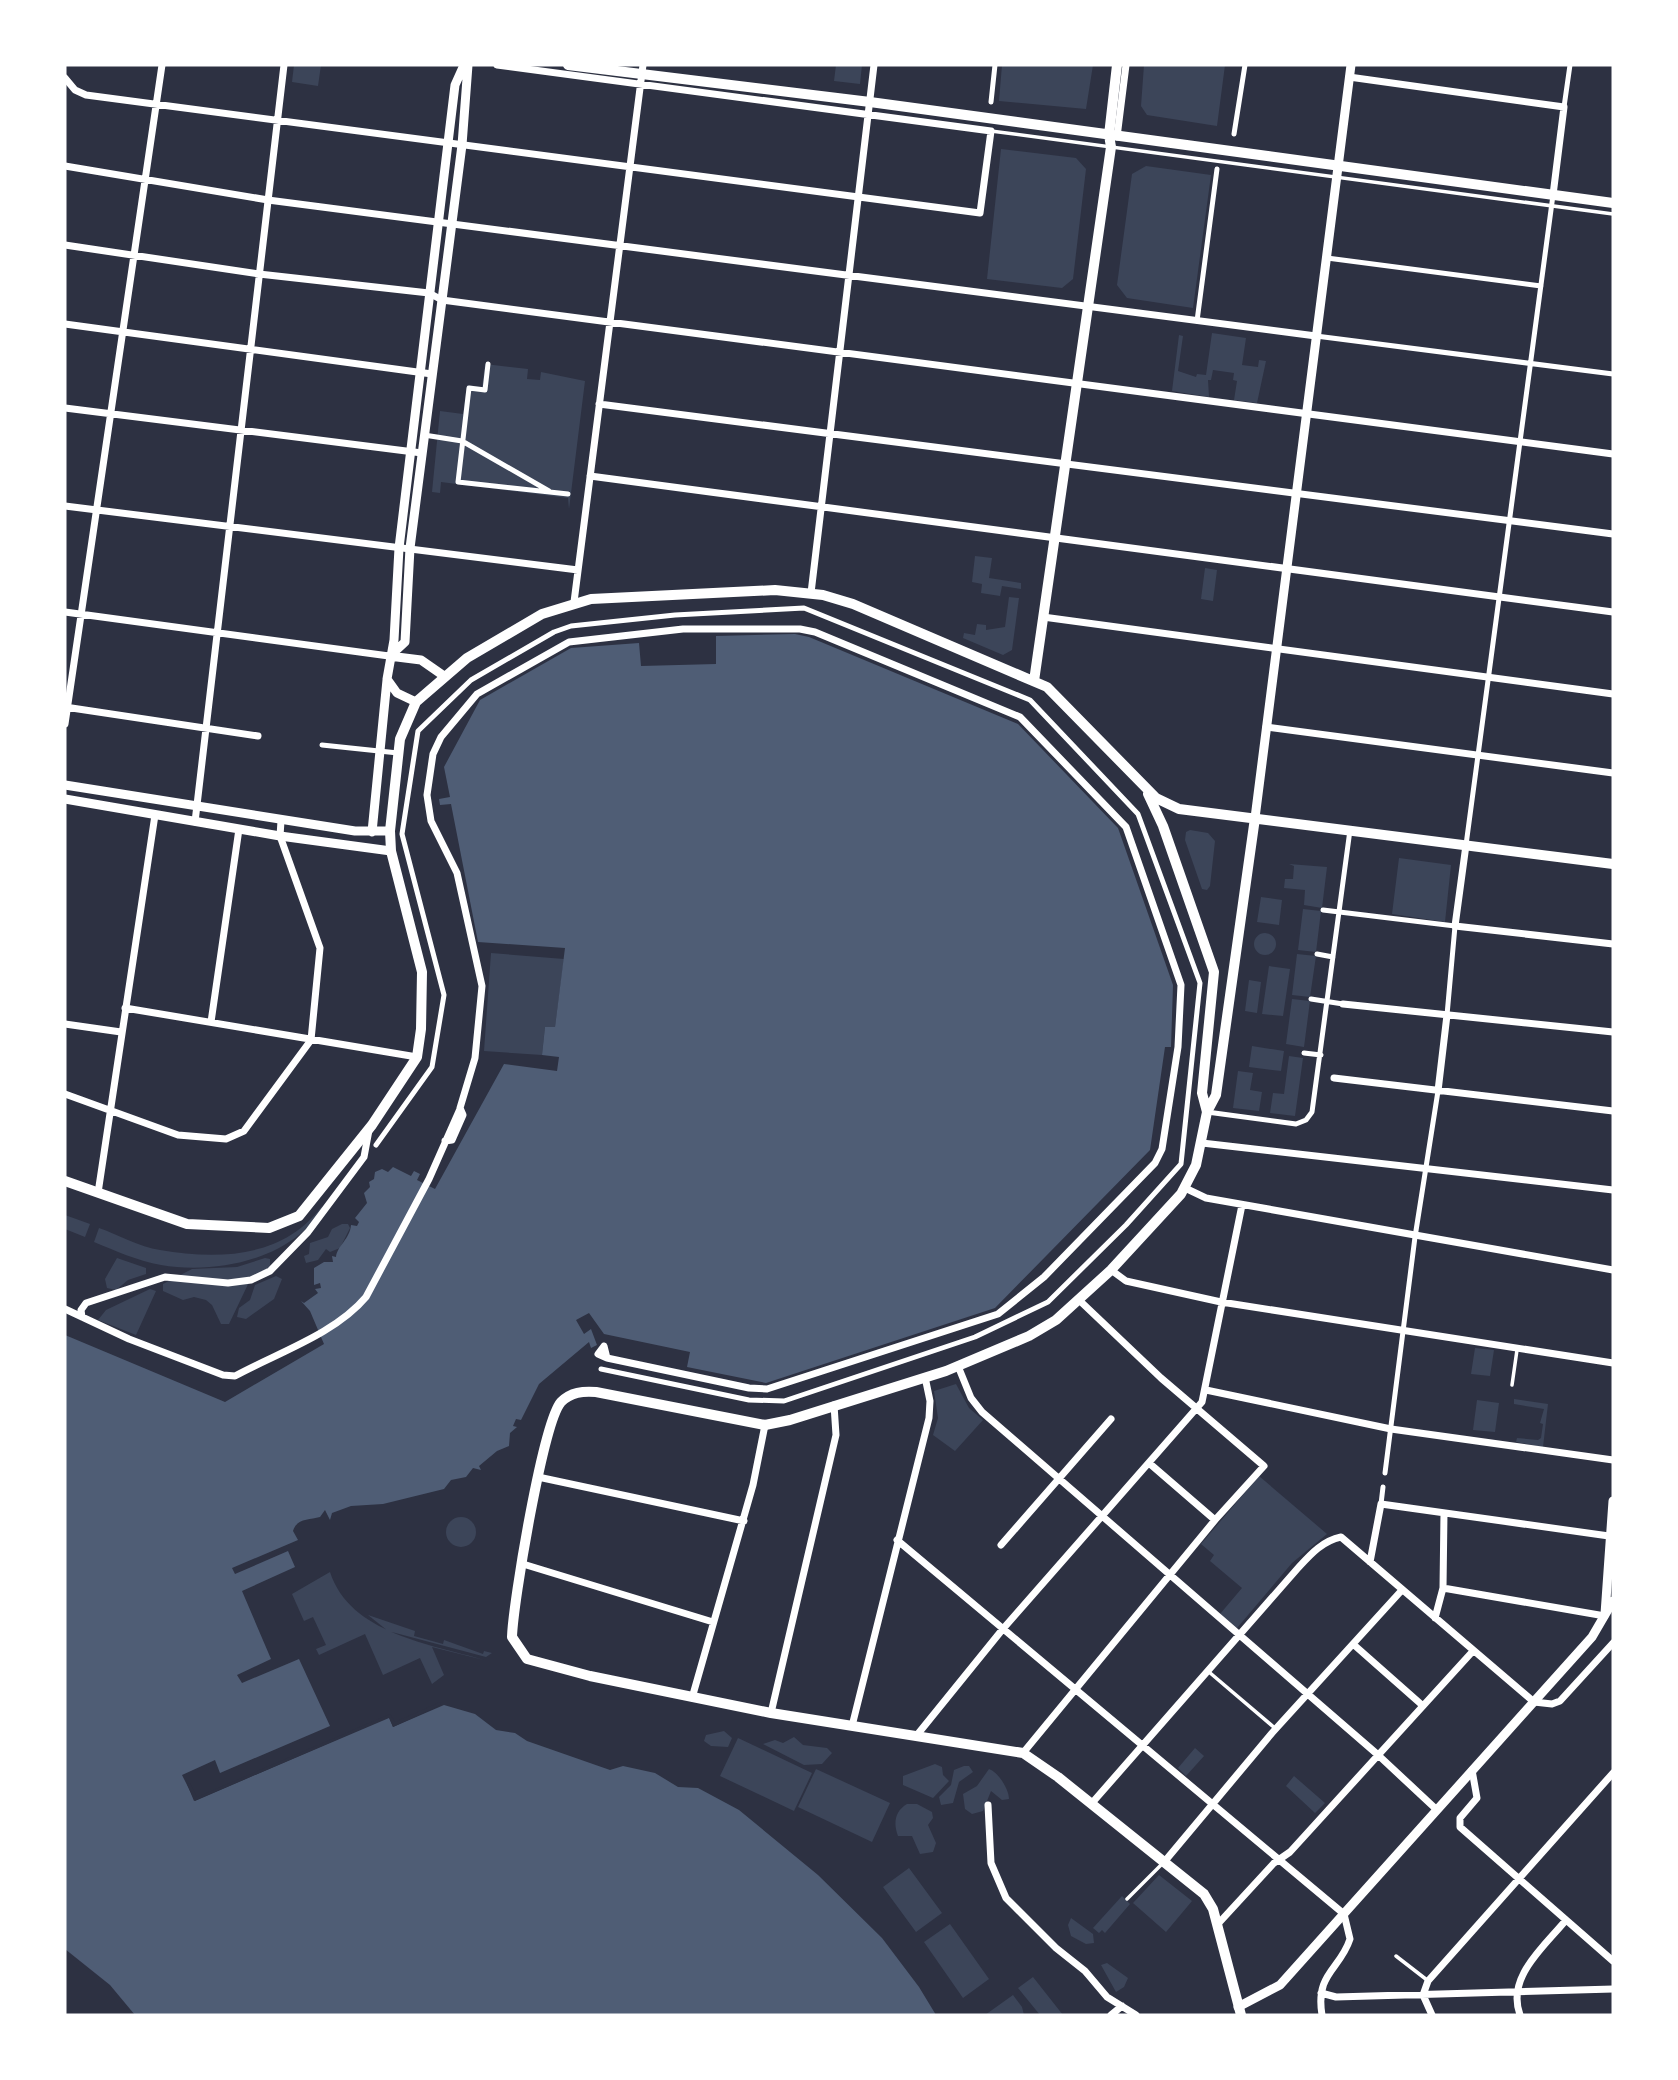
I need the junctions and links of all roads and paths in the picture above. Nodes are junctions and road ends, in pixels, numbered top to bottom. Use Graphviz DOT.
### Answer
graph roads {
  1 [pos="162,65"];
  2 [pos="284,65"];
  3 [pos="466,65"];
  4 [pos="497,65"];
  5 [pos="568,65"];
  6 [pos="874,65"];
  7 [pos="995,65"];
  8 [pos="1117,65"];
  9 [pos="1126,65"];
  10 [pos="1245,65"];
  11 [pos="1351,65"];
  12 [pos="1570,65"];
  13 [pos="641,74"];
  14 [pos="1349,77"];
  15 [pos="65,78"];
  16 [pos="991,102"];
  17 [pos="157,103"];
  18 [pos="869,107"];
  19 [pos="1564,107"];
  20 [pos="277,121"];
  21 [pos="993,125"];
  22 [pos="1234,134"];
  23 [pos="1112,139"];
  24 [pos="447,143"];
  25 [pos="462,145"];
  26 [pos="1338,165"];
  27 [pos="65,166"];
  28 [pos="629,166"];
  29 [pos="1217,169"];
  30 [pos="1337,178"];
  31 [pos="146,179"];
  32 [pos="858,197"];
  33 [pos="268,200"];
  34 [pos="1552,200"];
  35 [pos="1613,203"];
  36 [pos="1613,214"];
  37 [pos="437,222"];
  38 [pos="452,224"];
  39 [pos="65,245"];
  40 [pos="619,245"];
  41 [pos="135,256"];
  42 [pos="1327,258"];
  43 [pos="259,274"];
  44 [pos="849,275"];
  45 [pos="1541,286"];
  46 [pos="429,293"];
  47 [pos="442,300"];
  48 [pos="1088,306"];
  49 [pos="1198,321"];
  50 [pos="610,322"];
  51 [pos="65,324"];
  52 [pos="124,331"];
  53 [pos="1317,336"];
  54 [pos="251,349"];
  55 [pos="840,352"];
  56 [pos="1530,363"];
  57 [pos="488,364"];
  58 [pos="420,373"];
  59 [pos="432,374"];
  60 [pos="1613,374"];
  61 [pos="1076,383"];
  62 [pos="599,404"];
  63 [pos="65,408"];
  64 [pos="113,412"];
  65 [pos="1305,414"];
  66 [pos="241,431"];
  67 [pos="830,433"];
  68 [pos="425,435"];
  69 [pos="462,441"];
  70 [pos="1520,442"];
  71 [pos="411,451"];
  72 [pos="422,453"];
  73 [pos="1613,454"];
  74 [pos="1065,464"];
  75 [pos="590,476"];
  76 [pos="551,492"];
  77 [pos="1296,493"];
  78 [pos="568,495"];
  79 [pos="65,506"];
  80 [pos="821,506"];
  81 [pos="99,510"];
  82 [pos="1509,521"];
  83 [pos="230,527"];
  84 [pos="1613,534"];
  85 [pos="1055,537"];
  86 [pos="399,548"];
  87 [pos="410,548"];
  88 [pos="1287,567"];
  89 [pos="578,570"];
  90 [pos="811,593"];
  91 [pos="1500,595"];
  92 [pos="573,602"];
  93 [pos="65,612"];
  94 [pos="1613,612"];
  95 [pos="82,614"];
  96 [pos="1043,617"];
  97 [pos="217,633"];
  98 [pos="1276,650"];
  99 [pos="390,656"];
  100 [pos="444,676"];
  101 [pos="387,678"];
  102 [pos="1489,678"];
  103 [pos="1034,681"];
  104 [pos="1613,694"];
  105 [pos="416,702"];
  106 [pos="66,707"];
  107 [pos="65,724"];
  108 [pos="206,727"];
  109 [pos="1266,727"];
  110 [pos="258,736"];
  111 [pos="322,745"];
  112 [pos="380,751"];
  113 [pos="398,753"];
  114 [pos="1478,755"];
  115 [pos="1613,773"];
  116 [pos="65,785"];
  117 [pos="1143,785"];
  118 [pos="65,799"];
  119 [pos="197,809"];
  120 [pos="155,815"];
  121 [pos="1255,818"];
  122 [pos="281,821"];
  123 [pos="195,822"];
  124 [pos="239,829"];
  125 [pos="1350,830"];
  126 [pos="390,831"];
  127 [pos="372,832"];
  128 [pos="280,836"];
  129 [pos="1466,845"];
  130 [pos="391,850"];
  131 [pos="1613,864"];
  132 [pos="1323,910"];
  133 [pos="1339,912"];
  134 [pos="1455,926"];
  135 [pos="1613,944"];
  136 [pos="1317,954"];
  137 [pos="1333,957"];
  138 [pos="1311,999"];
  139 [pos="1328,1002"];
  140 [pos="1343,1004"];
  141 [pos="125,1007"];
  142 [pos="1447,1015"];
  143 [pos="211,1022"];
  144 [pos="65,1024"];
  145 [pos="121,1032"];
  146 [pos="1613,1032"];
  147 [pos="311,1040"];
  148 [pos="1304,1053"];
  149 [pos="1321,1055"];
  150 [pos="417,1057"];
  151 [pos="1318,1076"];
  152 [pos="1334,1078"];
  153 [pos="1438,1091"];
  154 [pos="65,1094"];
  155 [pos="109,1111"];
  156 [pos="1613,1111"];
  157 [pos="1207,1112"];
  158 [pos="372,1125"];
  159 [pos="1202,1143"];
  160 [pos="376,1145"];
  161 [pos="1425,1168"];
  162 [pos="65,1181"];
  163 [pos="1185,1188"];
  164 [pos="1613,1190"];
  165 [pos="98,1193"];
  166 [pos="1242,1205"];
  167 [pos="1416,1237"];
  168 [pos="1111,1270"];
  169 [pos="1613,1270"];
  170 [pos="1079,1300"];
  171 [pos="1221,1302"];
  172 [pos="65,1309"];
  173 [pos="82,1317"];
  174 [pos="1403,1330"];
  175 [pos="1517,1350"];
  176 [pos="607,1357"];
  177 [pos="1613,1363"];
  178 [pos="958,1366"];
  179 [pos="601,1369"];
  180 [pos="925,1377"];
  181 [pos="1513,1385"];
  182 [pos="1206,1390"];
  183 [pos="834,1405"];
  184 [pos="1196,1409"];
  185 [pos="1111,1419"];
  186 [pos="765,1425"];
  187 [pos="1391,1429"];
  188 [pos="1613,1460"];
  189 [pos="1149,1463"];
  190 [pos="1385,1473"];
  191 [pos="538,1477"];
  192 [pos="1057,1480"];
  193 [pos="1383,1487"];
  194 [pos="1613,1502"];
  195 [pos="1381,1504"];
  196 [pos="1444,1513"];
  197 [pos="1100,1517"];
  198 [pos="1215,1520"];
  199 [pos="744,1521"];
  200 [pos="1609,1536"];
  201 [pos="897,1540"];
  202 [pos="1000,1545"];
  203 [pos="1370,1562"];
  204 [pos="523,1564"];
  205 [pos="1169,1577"];
  206 [pos="1443,1588"];
  207 [pos="1402,1590"];
  208 [pos="1613,1601"];
  209 [pos="1605,1616"];
  210 [pos="1435,1618"];
  211 [pos="713,1622"];
  212 [pos="1002,1630"];
  213 [pos="1238,1636"];
  214 [pos="1613,1643"];
  215 [pos="1353,1644"];
  216 [pos="1473,1651"];
  217 [pos="1209,1672"];
  218 [pos="1075,1690"];
  219 [pos="1307,1695"];
  220 [pos="692,1698"];
  221 [pos="1534,1702"];
  222 [pos="1422,1705"];
  223 [pos="771,1713"];
  224 [pos="852,1726"];
  225 [pos="1276,1729"];
  226 [pos="917,1735"];
  227 [pos="1143,1745"];
  228 [pos="1023,1753"];
  229 [pos="1377,1754"];
  230 [pos="1472,1770"];
  231 [pos="1613,1773"];
  232 [pos="1213,1803"];
  233 [pos="1092,1804"];
  234 [pos="988,1805"];
  235 [pos="1437,1810"];
  236 [pos="1282,1860"];
  237 [pos="1165,1861"];
  238 [pos="1519,1878"];
  239 [pos="1127,1899"];
  240 [pos="1344,1914"];
  241 [pos="1566,1920"];
  242 [pos="1217,1925"];
  243 [pos="1396,1955"];
  244 [pos="1613,1961"];
  245 [pos="1428,1981"];
  246 [pos="1613,1989"];
  247 [pos="1517,1992"];
  248 [pos="1321,1993"];
  249 [pos="1423,1995"];
  250 [pos="1122,2006"];
  251 [pos="1240,2011"];
  252 [pos="1111,2015"];
  253 [pos="1136,2015"];
  254 [pos="1322,2015"];
  255 [pos="1432,2015"];
  256 [pos="1520,2015"];
  1 -- 17 [label="street"];
  2 -- 20 [label="street"];
  3 -- 24 [label="street"];
  3 -- 25 [label="street"];
  4 -- 13 [label="street"];
  5 -- 13 [label="main road"];
  6 -- 18 [label="street"];
  7 -- 16 [label="street"];
  8 -- 23 [label="main road"];
  9 -- 23 [label="street"];
  10 -- 22 [label="street"];
  11 -- 14 [label="street"];
  12 -- 19 [label="street"];
  13 -- 18 [label="main road"];
  13 -- 28 [label="street"];
  14 -- 19 [label="street"];
  14 -- 26 [label="street"];
  15 -- 17 [label="street"];
  17 -- 20 [label="street"];
  17 -- 31 [label="street"];
  18 -- 21 [label="main road"];
  18 -- 32 [label="street"];
  19 -- 34 [label="street"];
  20 -- 24 [label="street"];
  20 -- 33 [label="street"];
  21 -- 23 [label="main road"];
  21 -- 32 [label="street"];
  23 -- 26 [label="main road"];
  23 -- 30 [label="lane"];
  23 -- 48 [label="main road"];
  24 -- 25 [label="street"];
  24 -- 37 [label="street"];
  25 -- 28 [label="street"];
  25 -- 38 [label="street"];
  26 -- 30 [label="street"];
  26 -- 34 [label="main road"];
  27 -- 31 [label="street"];
  28 -- 32 [label="street"];
  28 -- 40 [label="street"];
  29 -- 49 [label="street"];
  30 -- 34 [label="lane"];
  30 -- 42 [label="street"];
  31 -- 33 [label="street"];
  31 -- 41 [label="street"];
  32 -- 44 [label="street"];
  33 -- 37 [label="street"];
  33 -- 43 [label="street"];
  34 -- 35 [label="main road"];
  34 -- 36 [label="lane"];
  34 -- 45 [label="street"];
  37 -- 38 [label="street"];
  37 -- 46 [label="street"];
  38 -- 40 [label="street"];
  38 -- 47 [label="street"];
  39 -- 41 [label="street"];
  40 -- 44 [label="street"];
  40 -- 50 [label="street"];
  41 -- 43 [label="street"];
  41 -- 52 [label="street"];
  42 -- 45 [label="street"];
  42 -- 53 [label="street"];
  43 -- 46 [label="street"];
  43 -- 54 [label="street"];
  44 -- 48 [label="street"];
  44 -- 55 [label="street"];
  45 -- 56 [label="street"];
  46 -- 47 [label="street"];
  46 -- 58 [label="street"];
  47 -- 50 [label="street"];
  47 -- 59 [label="street"];
  48 -- 49 [label="street"];
  48 -- 61 [label="main road"];
  49 -- 53 [label="street"];
  50 -- 55 [label="street"];
  50 -- 62 [label="street"];
  51 -- 52 [label="street"];
  52 -- 54 [label="street"];
  52 -- 64 [label="street"];
  53 -- 56 [label="street"];
  53 -- 65 [label="street"];
  54 -- 58 [label="street"];
  54 -- 66 [label="street"];
  55 -- 61 [label="street"];
  55 -- 67 [label="street"];
  56 -- 60 [label="street"];
  56 -- 70 [label="street"];
  57 -- 69 [label="street"];
  58 -- 59 [label="street"];
  58 -- 71 [label="street"];
  59 -- 68 [label="street"];
  61 -- 65 [label="street"];
  61 -- 74 [label="main road"];
  62 -- 67 [label="street"];
  62 -- 75 [label="street"];
  63 -- 64 [label="street"];
  64 -- 66 [label="street"];
  64 -- 81 [label="street"];
  65 -- 70 [label="street"];
  65 -- 77 [label="street"];
  66 -- 71 [label="street"];
  66 -- 83 [label="street"];
  67 -- 74 [label="street"];
  67 -- 80 [label="street"];
  68 -- 69 [label="street"];
  68 -- 72 [label="street"];
  69 -- 76 [label="street"];
  69 -- 76 [label="street"];
  70 -- 73 [label="street"];
  70 -- 82 [label="street"];
  71 -- 72 [label="street"];
  71 -- 86 [label="street"];
  72 -- 87 [label="street"];
  74 -- 77 [label="street"];
  74 -- 85 [label="main road"];
  75 -- 80 [label="street"];
  75 -- 89 [label="street"];
  76 -- 78 [label="street"];
  77 -- 82 [label="street"];
  77 -- 88 [label="street"];
  79 -- 81 [label="street"];
  80 -- 85 [label="street"];
  80 -- 90 [label="street"];
  81 -- 83 [label="street"];
  81 -- 95 [label="street"];
  82 -- 84 [label="street"];
  82 -- 91 [label="street"];
  83 -- 86 [label="street"];
  83 -- 97 [label="street"];
  85 -- 88 [label="street"];
  85 -- 96 [label="main road"];
  86 -- 87 [label="street"];
  86 -- 99 [label="street"];
  87 -- 89 [label="street"];
  87 -- 99 [label="street"];
  88 -- 91 [label="street"];
  88 -- 98 [label="street"];
  89 -- 92 [label="street"];
  90 -- 92 [label="main road"];
  90 -- 103 [label="main road"];
  91 -- 94 [label="street"];
  91 -- 102 [label="street"];
  92 -- 100 [label="main road"];
  93 -- 95 [label="street"];
  95 -- 97 [label="street"];
  95 -- 106 [label="street"];
  96 -- 98 [label="street"];
  96 -- 103 [label="main road"];
  97 -- 99 [label="street"];
  97 -- 108 [label="street"];
  98 -- 102 [label="street"];
  98 -- 109 [label="street"];
  99 -- 100 [label="street"];
  99 -- 101 [label="street"];
  100 -- 105 [label="main road"];
  101 -- 105 [label="street"];
  101 -- 112 [label="street"];
  102 -- 104 [label="street"];
  102 -- 114 [label="street"];
  103 -- 117 [label="main road"];
  105 -- 113 [label="main road"];
  106 -- 107 [label="street"];
  106 -- 108 [label="street"];
  108 -- 110 [label="street"];
  108 -- 119 [label="street"];
  109 -- 114 [label="street"];
  109 -- 121 [label="street"];
  111 -- 112 [label="street"];
  112 -- 113 [label="street"];
  112 -- 127 [label="street"];
  113 -- 126 [label="main road"];
  114 -- 115 [label="street"];
  114 -- 129 [label="street"];
  116 -- 119 [label="street"];
  117 -- 121 [label="main road"];
  117 -- 157 [label="main road"];
  118 -- 120 [label="street"];
  119 -- 122 [label="street"];
  119 -- 123 [label="street"];
  120 -- 123 [label="street"];
  120 -- 141 [label="street"];
  121 -- 125 [label="main road"];
  121 -- 157 [label="main road"];
  122 -- 127 [label="street"];
  122 -- 128 [label="street"];
  123 -- 124 [label="street"];
  124 -- 128 [label="street"];
  124 -- 143 [label="street"];
  125 -- 129 [label="main road"];
  125 -- 133 [label="street"];
  126 -- 127 [label="street"];
  126 -- 130 [label="main road"];
  128 -- 130 [label="street"];
  128 -- 147 [label="street"];
  129 -- 131 [label="main road"];
  129 -- 134 [label="street"];
  130 -- 150 [label="main road"];
  132 -- 133 [label="street"];
  133 -- 134 [label="street"];
  133 -- 137 [label="street"];
  134 -- 135 [label="street"];
  134 -- 142 [label="street"];
  136 -- 137 [label="street"];
  137 -- 139 [label="street"];
  138 -- 139 [label="street"];
  139 -- 140 [label="street"];
  139 -- 149 [label="street"];
  140 -- 142 [label="street"];
  141 -- 143 [label="street"];
  141 -- 145 [label="street"];
  142 -- 146 [label="street"];
  142 -- 153 [label="street"];
  143 -- 147 [label="street"];
  144 -- 145 [label="street"];
  145 -- 155 [label="street"];
  147 -- 150 [label="street"];
  147 -- 155 [label="street"];
  148 -- 149 [label="street"];
  149 -- 151 [label="street"];
  150 -- 158 [label="main road"];
  151 -- 152 [label="street"];
  151 -- 157 [label="street"];
  152 -- 153 [label="street"];
  153 -- 156 [label="street"];
  153 -- 161 [label="street"];
  154 -- 155 [label="street"];
  155 -- 165 [label="street"];
  157 -- 159 [label="main road"];
  158 -- 165 [label="main road"];
  158 -- 173 [label="street"];
  159 -- 161 [label="street"];
  159 -- 163 [label="main road"];
  160 -- 179 [label="street"];
  161 -- 164 [label="street"];
  161 -- 167 [label="street"];
  162 -- 165 [label="main road"];
  163 -- 166 [label="street"];
  163 -- 168 [label="main road"];
  166 -- 167 [label="street"];
  166 -- 171 [label="street"];
  167 -- 169 [label="street"];
  167 -- 174 [label="street"];
  168 -- 170 [label="main road"];
  168 -- 171 [label="street"];
  170 -- 178 [label="main road"];
  170 -- 184 [label="street"];
  171 -- 174 [label="street"];
  171 -- 182 [label="street"];
  172 -- 173 [label="street"];
  173 -- 176 [label="street"];
  174 -- 175 [label="street"];
  174 -- 187 [label="street"];
  175 -- 177 [label="street"];
  175 -- 181 [label="lane"];
  178 -- 180 [label="main road"];
  178 -- 192 [label="street"];
  180 -- 183 [label="main road"];
  180 -- 201 [label="street"];
  182 -- 184 [label="street"];
  182 -- 187 [label="street"];
  183 -- 186 [label="main road"];
  183 -- 223 [label="street"];
  184 -- 189 [label="street"];
  184 -- 198 [label="street"];
  185 -- 192 [label="street"];
  186 -- 191 [label="main road"];
  186 -- 199 [label="street"];
  187 -- 188 [label="street"];
  187 -- 190 [label="street"];
  189 -- 197 [label="street"];
  189 -- 198 [label="street"];
  191 -- 199 [label="street"];
  191 -- 204 [label="main road"];
  192 -- 197 [label="street"];
  192 -- 202 [label="street"];
  193 -- 195 [label="street"];
  194 -- 200 [label="street"];
  195 -- 196 [label="street"];
  195 -- 203 [label="street"];
  196 -- 200 [label="street"];
  196 -- 206 [label="street"];
  197 -- 205 [label="street"];
  197 -- 212 [label="street"];
  198 -- 205 [label="street"];
  199 -- 211 [label="street"];
  200 -- 209 [label="street"];
  201 -- 212 [label="street"];
  201 -- 224 [label="street"];
  203 -- 207 [label="street"];
  203 -- 213 [label="street"];
  204 -- 211 [label="street"];
  204 -- 220 [label="main road"];
  205 -- 213 [label="street"];
  205 -- 218 [label="street"];
  206 -- 209 [label="street"];
  206 -- 210 [label="street"];
  207 -- 210 [label="street"];
  207 -- 215 [label="street"];
  208 -- 209 [label="street"];
  209 -- 221 [label="street"];
  210 -- 216 [label="street"];
  211 -- 220 [label="street"];
  212 -- 218 [label="street"];
  212 -- 226 [label="street"];
  213 -- 217 [label="street"];
  213 -- 219 [label="street"];
  214 -- 221 [label="street"];
  215 -- 219 [label="street"];
  215 -- 222 [label="street"];
  216 -- 221 [label="street"];
  216 -- 222 [label="street"];
  217 -- 225 [label="lane"];
  217 -- 227 [label="street"];
  218 -- 227 [label="street"];
  218 -- 228 [label="street"];
  219 -- 225 [label="street"];
  219 -- 229 [label="street"];
  220 -- 223 [label="main road"];
  221 -- 230 [label="street"];
  222 -- 229 [label="street"];
  223 -- 224 [label="main road"];
  224 -- 226 [label="main road"];
  225 -- 232 [label="street"];
  226 -- 228 [label="main road"];
  227 -- 232 [label="street"];
  227 -- 233 [label="street"];
  228 -- 233 [label="main road"];
  229 -- 235 [label="street"];
  229 -- 236 [label="street"];
  230 -- 235 [label="street"];
  230 -- 238 [label="street"];
  231 -- 238 [label="street"];
  232 -- 236 [label="street"];
  232 -- 237 [label="street"];
  233 -- 237 [label="main road"];
  234 -- 250 [label="street"];
  235 -- 240 [label="street"];
  236 -- 240 [label="street"];
  236 -- 242 [label="street"];
  237 -- 239 [label="lane"];
  237 -- 242 [label="main road"];
  238 -- 241 [label="street"];
  238 -- 245 [label="street"];
  240 -- 248 [label="street"];
  240 -- 251 [label="street"];
  241 -- 244 [label="street"];
  241 -- 247 [label="street"];
  242 -- 251 [label="main road"];
  243 -- 245 [label="lane"];
  245 -- 249 [label="street"];
  246 -- 247 [label="street"];
  247 -- 249 [label="street"];
  247 -- 256 [label="street"];
  248 -- 249 [label="street"];
  248 -- 254 [label="street"];
  249 -- 255 [label="street"];
  250 -- 252 [label="street"];
  250 -- 253 [label="street"];
}
